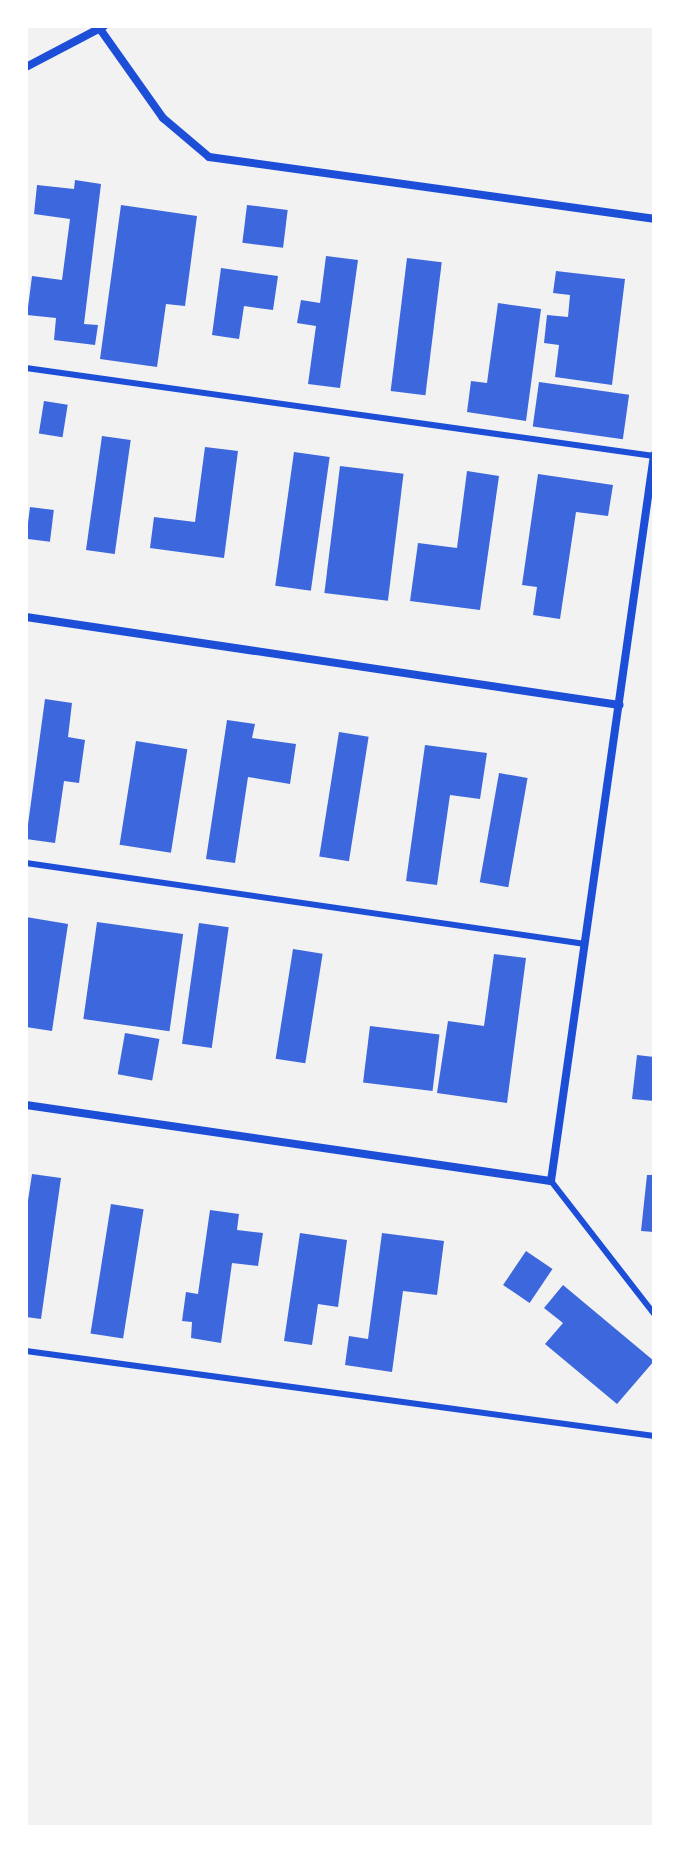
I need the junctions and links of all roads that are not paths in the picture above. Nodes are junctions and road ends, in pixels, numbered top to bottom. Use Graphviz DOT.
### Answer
graph roads {
  1 [pos="103,27"];
  2 [pos="26,67"];
  3 [pos="654,219"];
  4 [pos="26,368"];
  5 [pos="654,456"];
  6 [pos="26,617"];
  7 [pos="620,705"];
  8 [pos="26,863"];
  9 [pos="585,944"];
  10 [pos="26,1105"];
  11 [pos="551,1181"];
  12 [pos="654,1314"];
  13 [pos="26,1351"];
  14 [pos="654,1436"];
  1 -- 2 [label="street"];
  1 -- 3 [label="street"];
  4 -- 5 [label="lane"];
  5 -- 7 [label="street"];
  6 -- 7 [label="street"];
  7 -- 9 [label="street"];
  8 -- 9 [label="lane"];
  9 -- 11 [label="street"];
  10 -- 11 [label="street"];
  11 -- 12 [label="lane"];
  13 -- 14 [label="lane"];
}
